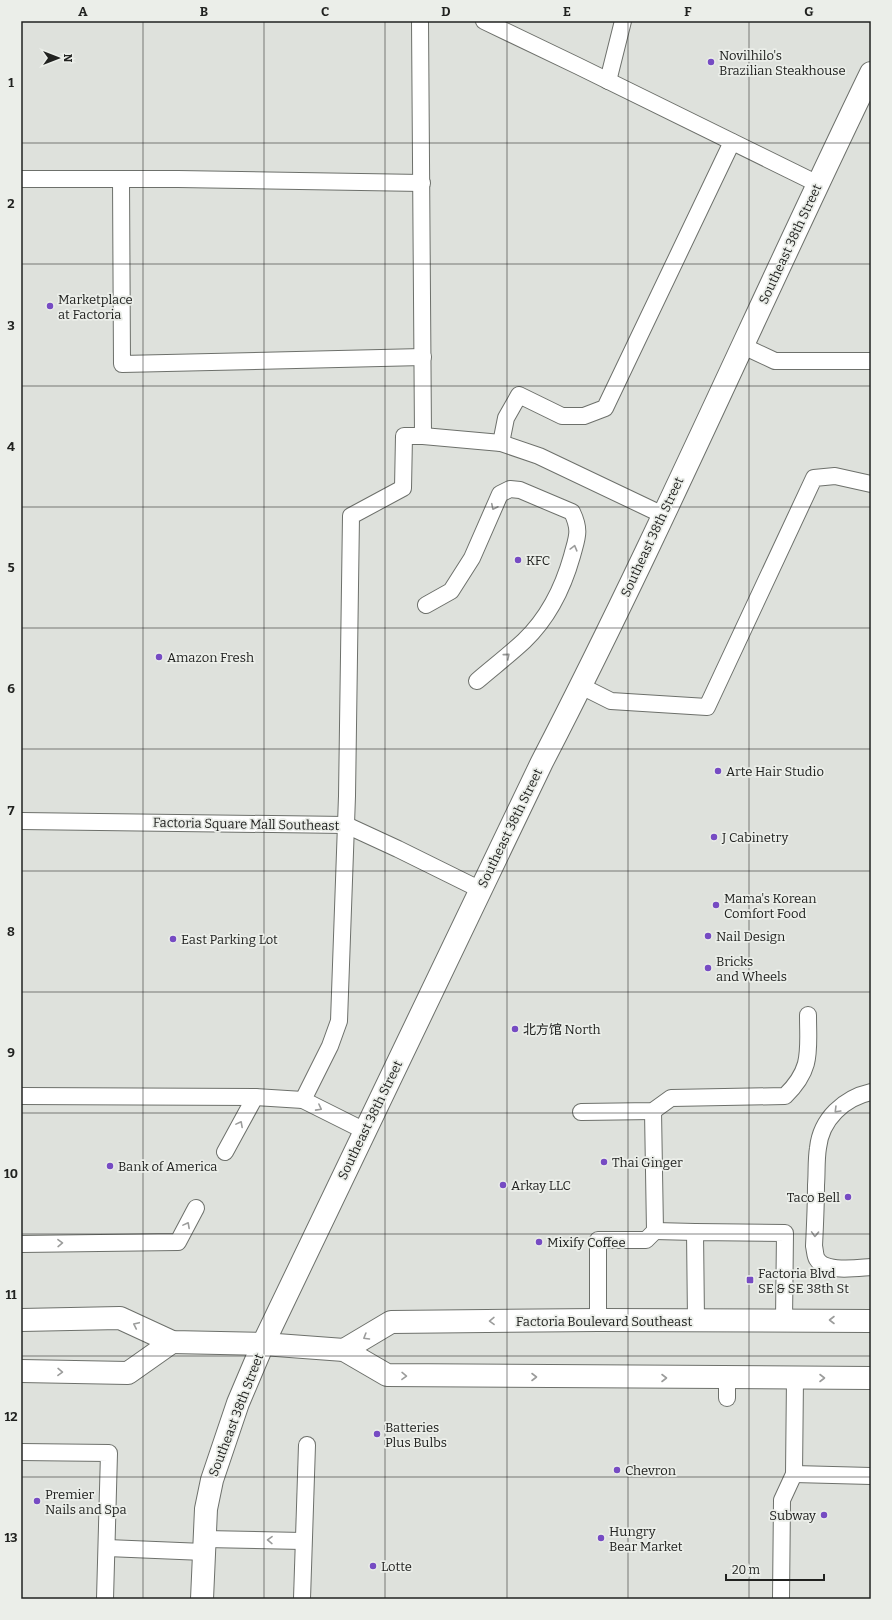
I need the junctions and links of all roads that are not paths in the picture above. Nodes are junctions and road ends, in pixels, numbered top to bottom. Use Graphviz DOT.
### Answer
graph roads {
  1 [pos="420,21"];
  2 [pos="484,21"];
  3 [pos="623,21"];
  4 [pos="871,73"];
  5 [pos="608,81"];
  6 [pos="732,142"];
  7 [pos="21,179"];
  8 [pos="121,179"];
  9 [pos="422,183"];
  10 [pos="818,184"];
  11 [pos="743,346"];
  12 [pos="423,356"];
  13 [pos="871,361"];
  14 [pos="423,436"];
  15 [pos="501,443"];
  16 [pos="871,484"];
  17 [pos="663,515"];
  18 [pos="426,605"];
  19 [pos="477,681"];
  20 [pos="581,686"];
  21 [pos="21,821"];
  22 [pos="346,825"];
  23 [pos="481,890"];
  24 [pos="808,1015"];
  25 [pos="871,1092"];
  26 [pos="21,1096"];
  27 [pos="255,1097"];
  28 [pos="303,1100"];
  29 [pos="653,1111"];
  30 [pos="581,1112"];
  31 [pos="365,1131"];
  32 [pos="225,1152"];
  33 [pos="196,1208"];
  34 [pos="655,1231"];
  35 [pos="695,1232"];
  36 [pos="21,1244"];
  37 [pos="871,1267"];
  38 [pos="21,1320"];
  39 [pos="598,1320"];
  40 [pos="696,1320"];
  41 [pos="784,1320"];
  42 [pos="871,1321"];
  43 [pos="172,1342"];
  44 [pos="263,1344"];
  45 [pos="344,1350"];
  46 [pos="21,1371"];
  47 [pos="795,1378"];
  48 [pos="871,1378"];
  49 [pos="307,1445"];
  50 [pos="21,1452"];
  51 [pos="794,1474"];
  52 [pos="871,1476"];
  53 [pos="303,1541"];
  54 [pos="204,1546"];
  55 [pos="107,1548"];
  56 [pos="105,1599"];
  57 [pos="202,1599"];
  58 [pos="302,1599"];
  59 [pos="781,1599"];
  1 -- 9 [label="lane"];
  2 -- 5 [label="lane"];
  3 -- 5 [label="lane"];
  4 -- 10 [label="street, Southeast 38th Street"];
  5 -- 6 [label="lane"];
  6 -- 10 [label="lane"];
  6 -- 15 [label="lane"];
  7 -- 8 [label="lane"];
  8 -- 9 [label="lane"];
  8 -- 12 [label="lane"];
  9 -- 12 [label="lane"];
  10 -- 11 [label="street, Southeast 38th Street"];
  11 -- 13 [label="lane"];
  11 -- 17 [label="street, Southeast 38th Street"];
  12 -- 14 [label="lane"];
  14 -- 15 [label="lane"];
  14 -- 22 [label="lane"];
  15 -- 17 [label="lane"];
  16 -- 20 [label="lane"];
  17 -- 20 [label="street, Southeast 38th Street"];
  19 -- 18 [label="lane, one-way"];
  20 -- 23 [label="street, Southeast 38th Street"];
  21 -- 22 [label="lane, Factoria Square Mall Southeast"];
  22 -- 23 [label="lane, Factoria Square Mall Southeast"];
  22 -- 28 [label="lane"];
  23 -- 31 [label="street, Southeast 38th Street"];
  24 -- 29 [label="lane"];
  25 -- 37 [label="lane, one-way"];
  26 -- 27 [label="lane"];
  27 -- 28 [label="lane"];
  32 -- 27 [label="lane, one-way"];
  28 -- 31 [label="lane, one-way"];
  29 -- 30 [label="lane"];
  29 -- 34 [label="lane"];
  31 -- 44 [label="street, Southeast 38th Street"];
  36 -- 33 [label="lane, one-way"];
  34 -- 35 [label="lane"];
  34 -- 39 [label="lane"];
  35 -- 40 [label="lane"];
  35 -- 41 [label="lane"];
  43 -- 38 [label="street, one-way"];
  39 -- 40 [label="street, Factoria Boulevard Southeast"];
  39 -- 45 [label="street, Factoria Boulevard Southeast, one-way"];
  40 -- 41 [label="street, Factoria Boulevard Southeast"];
  42 -- 41 [label="street, Factoria Boulevard Southeast, one-way"];
  43 -- 44 [label="street"];
  46 -- 43 [label="street, one-way"];
  44 -- 45 [label="street"];
  44 -- 54 [label="street, Southeast 38th Street"];
  45 -- 47 [label="street, one-way"];
  47 -- 48 [label="street, one-way"];
  47 -- 51 [label="lane"];
  49 -- 53 [label="lane"];
  50 -- 55 [label="lane"];
  51 -- 52 [label="lane"];
  51 -- 59 [label="lane"];
  53 -- 54 [label="lane, one-way"];
  53 -- 58 [label="lane"];
  54 -- 55 [label="lane"];
  54 -- 57 [label="street, Southeast 38th Street"];
  55 -- 56 [label="lane"];
}
